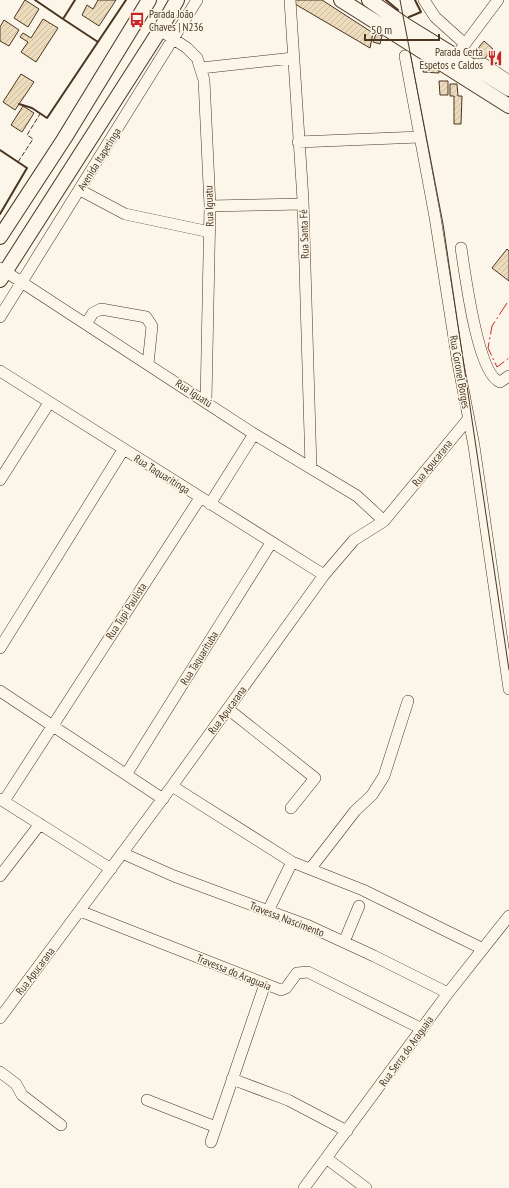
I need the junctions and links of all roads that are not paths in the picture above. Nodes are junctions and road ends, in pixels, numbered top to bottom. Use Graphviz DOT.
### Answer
graph roads {
  1 [pos="149,0"];
  2 [pos="177,0"];
  3 [pos="197,0"];
  4 [pos="290,0"];
  5 [pos="341,0"];
  6 [pos="369,0"];
  7 [pos="424,0"];
  8 [pos="498,0"];
  9 [pos="160,30"];
  10 [pos="173,39"];
  11 [pos="465,44"];
  12 [pos="405,56"];
  13 [pos="456,57"];
  14 [pos="293,58"];
  15 [pos="470,65"];
  16 [pos="201,68"];
  17 [pos="509,81"];
  18 [pos="509,89"];
  19 [pos="509,106"];
  20 [pos="420,137"];
  21 [pos="64,139"];
  22 [pos="298,142"];
  23 [pos="84,151"];
  24 [pos="52,158"];
  25 [pos="71,170"];
  26 [pos="80,190"];
  27 [pos="304,204"];
  28 [pos="210,206"];
  29 [pos="210,232"];
  30 [pos="0,237"];
  31 [pos="461,248"];
  32 [pos="2,273"];
  33 [pos="22,283"];
  34 [pos="0,317"];
  35 [pos="86,324"];
  36 [pos="148,364"];
  37 [pos="0,371"];
  38 [pos="509,376"];
  39 [pos="206,401"];
  40 [pos="49,403"];
  41 [pos="469,418"];
  42 [pos="254,434"];
  43 [pos="123,450"];
  44 [pos="311,468"];
  45 [pos="0,480"];
  46 [pos="205,501"];
  47 [pos="384,521"];
  48 [pos="271,543"];
  49 [pos="324,576"];
  50 [pos="0,648"];
  51 [pos="509,689"];
  52 [pos="0,691"];
  53 [pos="408,701"];
  54 [pos="228,709"];
  55 [pos="52,724"];
  56 [pos="127,773"];
  57 [pos="172,786"];
  58 [pos="163,798"];
  59 [pos="2,800"];
  60 [pos="291,808"];
  61 [pos="40,824"];
  62 [pos="122,854"];
  63 [pos="292,862"];
  64 [pos="312,868"];
  65 [pos="111,869"];
  66 [pos="0,876"];
  67 [pos="359,906"];
  68 [pos="80,911"];
  69 [pos="268,911"];
  70 [pos="509,916"];
  71 [pos="344,942"];
  72 [pos="483,948"];
  73 [pos="265,984"];
  74 [pos="448,993"];
  75 [pos="0,1018"];
  76 [pos="422,1029"];
  77 [pos="0,1072"];
  78 [pos="232,1079"];
  79 [pos="147,1100"];
  80 [pos="61,1125"];
  81 [pos="216,1127"];
  82 [pos="347,1131"];
  83 [pos="211,1142"];
  84 [pos="326,1158"];
  85 [pos="304,1188"];
  86 [pos="366,1188"];
  1 -- 21 [label="main road"];
  2 -- 9 [label="main road, Avenida Itapetinga"];
  3 -- 10 [label="street, Avenida Itapetinga"];
  4 -- 14 [label="street, Rua Santa Fé"];
  5 -- 19 [label="main road"];
  6 -- 13 [label="main road"];
  7 -- 11 [label="street"];
  8 -- 11 [label="street"];
  9 -- 10 [label="street, Rua Iguatu"];
  9 -- 23 [label="main road, Avenida Itapetinga"];
  10 -- 16 [label="street, Rua Iguatu"];
  10 -- 26 [label="street, Avenida Itapetinga"];
  11 -- 13 [label="street"];
  12 -- 20 [label="street, Rua Coronel Borges"];
  13 -- 15 [label="main road"];
  14 -- 16 [label="street"];
  14 -- 22 [label="street, Rua Santa Fé"];
  15 -- 17 [label="street"];
  15 -- 18 [label="main road"];
  16 -- 28 [label="street, Rua Iguatu"];
  20 -- 22 [label="street"];
  20 -- 41 [label="street, Rua Coronel Borges"];
  21 -- 23 [label="main road"];
  21 -- 24 [label="main road"];
  22 -- 27 [label="street, Rua Santa Fé"];
  23 -- 25 [label="main road, Avenida Itapetinga"];
  24 -- 25 [label="main road"];
  24 -- 30 [label="main road"];
  25 -- 32 [label="main road, Avenida Itapetinga"];
  26 -- 29 [label="street"];
  26 -- 33 [label="street, Avenida Itapetinga"];
  27 -- 28 [label="street"];
  27 -- 44 [label="street, Rua Santa Fé"];
  28 -- 29 [label="street, Rua Iguatu"];
  29 -- 39 [label="street, Rua Iguatu"];
  31 -- 38 [label="street"];
  32 -- 33 [label="street, Rua Iguatú"];
  33 -- 34 [label="street, Avenida Itapetinga"];
  33 -- 35 [label="street, Rua Iguatú"];
  35 -- 36 [label="street, Rua Iguatú"];
  35 -- 36 [label="street"];
  36 -- 39 [label="street, Rua Iguatú"];
  37 -- 40 [label="street, Rua Taquaritinga"];
  39 -- 42 [label="street, Rua Iguatú"];
  40 -- 43 [label="street, Rua Taquaritinga"];
  40 -- 45 [label="street"];
  41 -- 47 [label="street, Rua Apucarana"];
  41 -- 51 [label="street, Rua Coronel Borges"];
  42 -- 44 [label="street, Rua Iguatú"];
  42 -- 46 [label="street, Rua Tupi Paulista"];
  43 -- 46 [label="street, Rua Taquaritinga"];
  43 -- 50 [label="street"];
  44 -- 47 [label="street, Rua Iguatú"];
  46 -- 48 [label="street, Rua Taquaritinga"];
  46 -- 55 [label="street, Rua Tupi Paulista"];
  47 -- 49 [label="street, Rua Apucarana"];
  48 -- 49 [label="street, Rua Taquaritinga"];
  48 -- 56 [label="street, Rua Taquarituba"];
  49 -- 54 [label="street, Rua Apucarana"];
  52 -- 55 [label="street"];
  53 -- 64 [label="street"];
  54 -- 57 [label="street, Rua Apucarana"];
  54 -- 60 [label="street"];
  55 -- 56 [label="street"];
  55 -- 59 [label="street, Rua Tupi Paulista"];
  56 -- 58 [label="street"];
  57 -- 58 [label="street, Rua Apucarana"];
  57 -- 63 [label="street"];
  58 -- 62 [label="street, Rua Apucarana"];
  59 -- 61 [label="street"];
  61 -- 65 [label="street"];
  61 -- 66 [label="street"];
  62 -- 65 [label="street, Rua Apucarana"];
  62 -- 69 [label="street, Travessa Nascimento"];
  63 -- 64 [label="street"];
  63 -- 69 [label="street"];
  64 -- 72 [label="street"];
  65 -- 68 [label="street, Rua Apucarana"];
  67 -- 71 [label="street"];
  68 -- 73 [label="street, Travessa do Araguaia"];
  68 -- 75 [label="street, Rua Apucarana"];
  69 -- 71 [label="street, Travessa Nascimento"];
  70 -- 72 [label="street, Rua Serra do Araguaia"];
  71 -- 74 [label="street, Travessa Nascimento"];
  72 -- 74 [label="street, Rua Serra do Araguaia"];
  73 -- 76 [label="street, Travessa do Araguaia"];
  73 -- 78 [label="street"];
  74 -- 76 [label="street, Rua Serra do Araguaia"];
  76 -- 82 [label="street, Rua Serra do Araguaia"];
  77 -- 80 [label="street"];
  78 -- 81 [label="street"];
  78 -- 82 [label="street"];
  79 -- 81 [label="street"];
  81 -- 83 [label="street"];
  82 -- 84 [label="street, Rua Serra do Araguaia"];
  84 -- 85 [label="street, Rua Serra do Araguaia"];
  84 -- 86 [label="street"];
}
